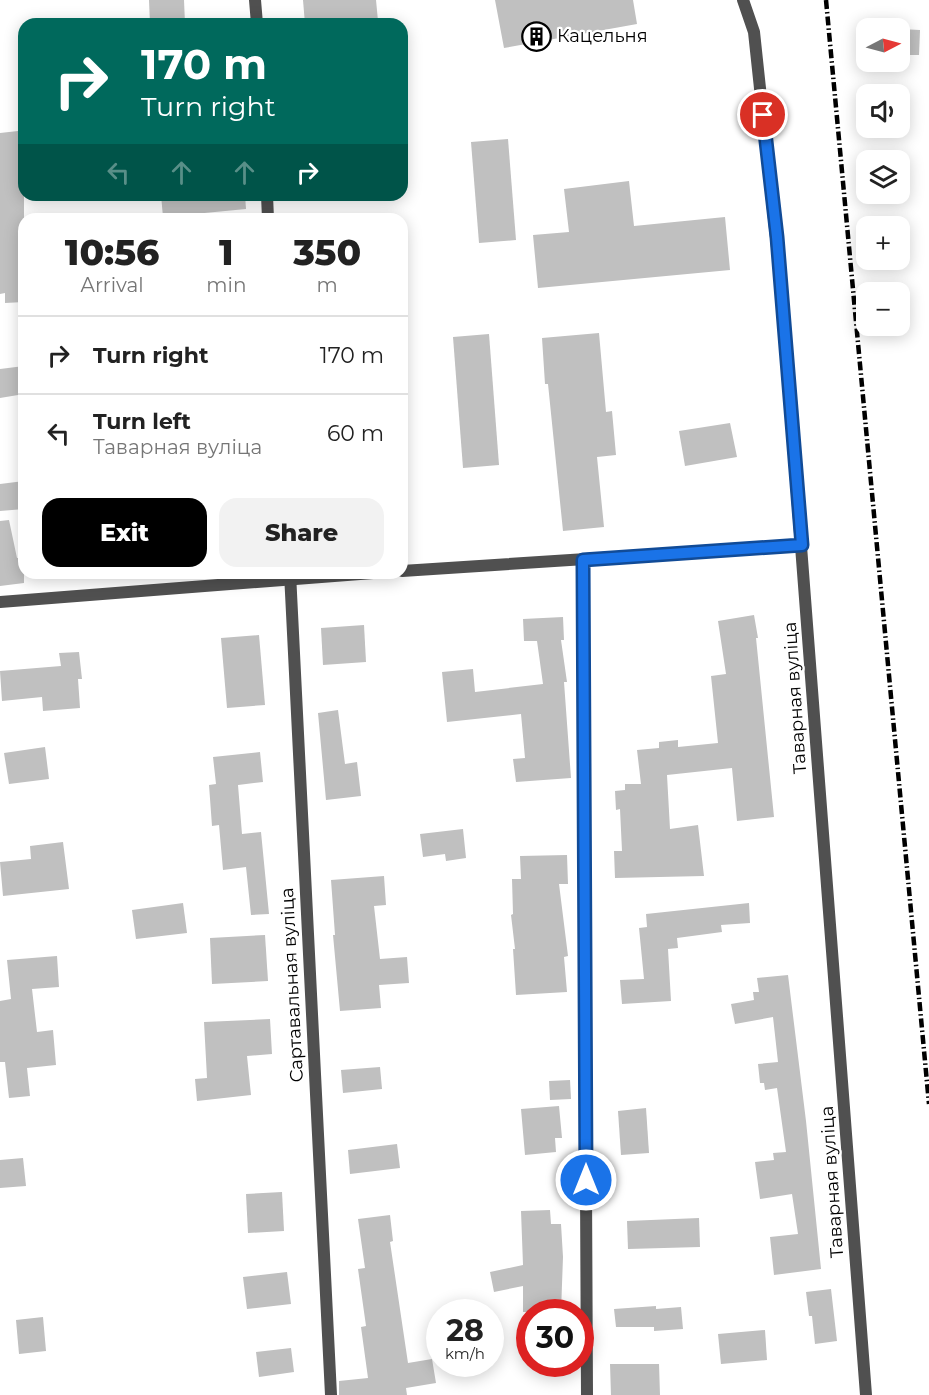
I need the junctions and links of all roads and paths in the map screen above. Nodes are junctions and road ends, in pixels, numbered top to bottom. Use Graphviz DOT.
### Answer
graph roads {
  1 [pos="255,0"];
  2 [pos="743,0"];
  3 [pos="256,18"];
  4 [pos="802,545"];
  5 [pos="583,560"];
  6 [pos="408,571"];
  7 [pos="257,579"];
  8 [pos="290,579"];
  9 [pos="0,602"];
  10 [pos="331,1395"];
  11 [pos="587,1395"];
  12 [pos="866,1395"];
  1 -- 3 [label="street"];
  2 -- 4 [label="street, Таварная вуліца"];
  4 -- 5 [label="street"];
  4 -- 12 [label="street, Таварная вуліца"];
  5 -- 6 [label="street"];
  5 -- 11 [label="street"];
  7 -- 9 [label="street"];
  8 -- 10 [label="street, Сартавальная вуліца"];
}
